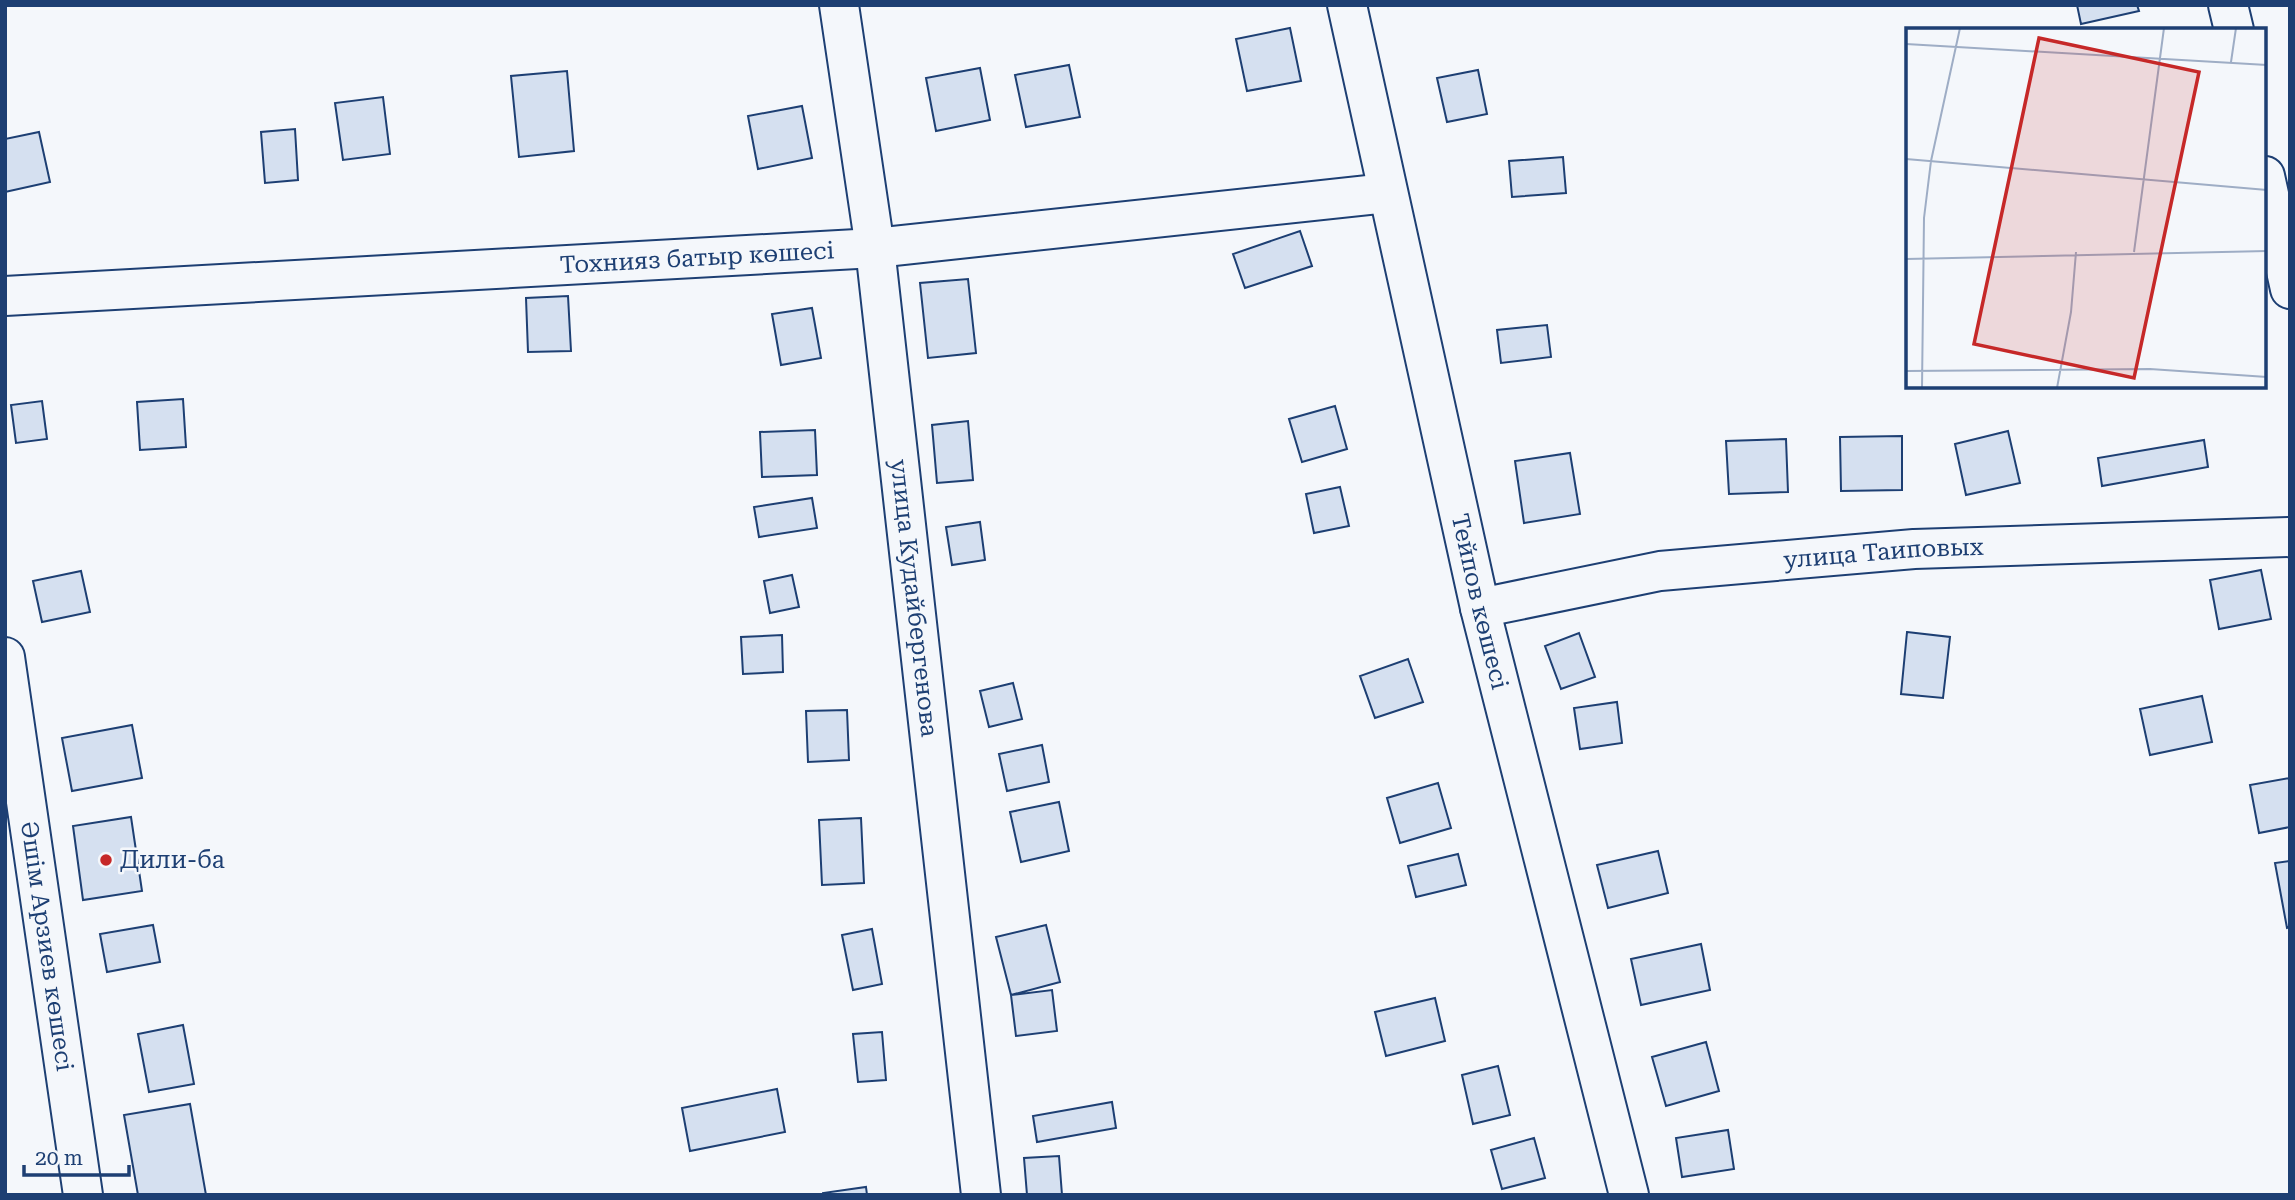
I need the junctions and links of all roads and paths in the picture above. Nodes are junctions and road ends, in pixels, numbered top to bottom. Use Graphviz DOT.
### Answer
graph roads {
  1 [pos="839,5"];
  2 [pos="1347,5"];
  3 [pos="2228,5"];
  4 [pos="2234,28"];
  5 [pos="2267,185"];
  6 [pos="1387,193"];
  7 [pos="875,248"];
  8 [pos="2290,289"];
  9 [pos="5,296"];
  10 [pos="2290,537"];
  11 [pos="1480,608"];
  12 [pos="5,657"];
  13 [pos="83,1195"];
  14 [pos="981,1195"];
  15 [pos="1629,1195"];
  1 -- 7 [label="street, улица Кудайбергенова"];
  2 -- 6 [label="street, Тейпов көшесі"];
  3 -- 4 [label="street"];
  5 -- 8 [label="street"];
  6 -- 7 [label="street, Тохнияз батыр көшесі"];
  6 -- 11 [label="street, Тейпов көшесі"];
  7 -- 9 [label="street, Тохнияз батыр көшесі"];
  7 -- 14 [label="street, улица Кудайбергенова"];
  10 -- 11 [label="street, улица Таиповых"];
  11 -- 15 [label="street, Тейпов көшесі"];
  12 -- 13 [label="street, Әшім Арзиев көшесі"];
}
